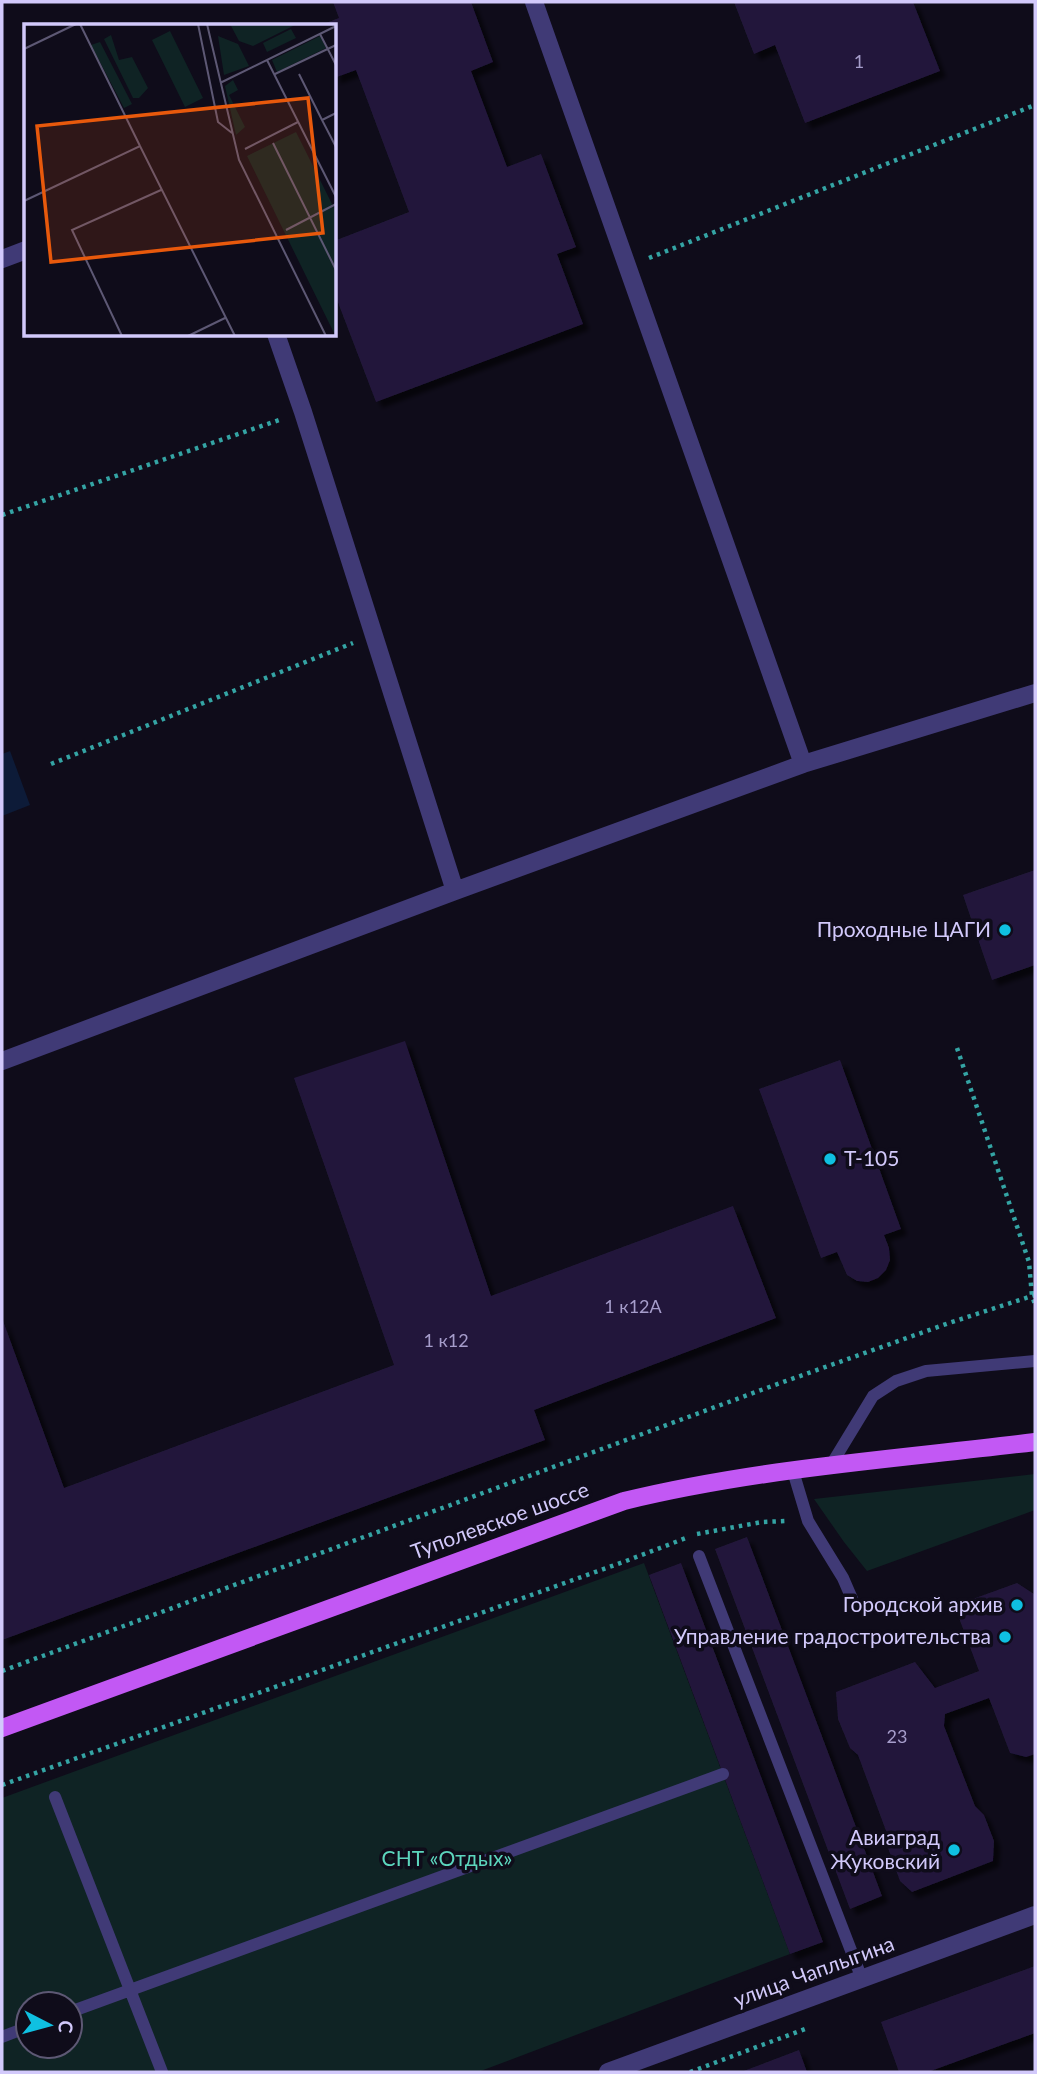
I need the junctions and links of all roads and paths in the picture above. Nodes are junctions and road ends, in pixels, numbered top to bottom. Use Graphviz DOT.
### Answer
graph roads {
  1 [pos="534,2"];
  2 [pos="1035,105"];
  3 [pos="24,251"];
  4 [pos="2,259"];
  5 [pos="628,266"];
  6 [pos="276,336"];
  7 [pos="303,412"];
  8 [pos="2,514"];
  9 [pos="374,634"];
  10 [pos="1035,693"];
  11 [pos="51,764"];
  12 [pos="803,764"];
  13 [pos="455,891"];
  14 [pos="957,1048"];
  15 [pos="2,1061"];
  16 [pos="1034,1296"];
  17 [pos="1035,1304"];
  18 [pos="1035,1360"];
  19 [pos="1035,1441"];
  20 [pos="831,1465"];
  21 [pos="793,1471"];
  22 [pos="808,1521"];
  23 [pos="699,1556"];
  24 [pos="856,1608"];
  25 [pos="2,1671"];
  26 [pos="2,1728"];
  27 [pos="723,1774"];
  28 [pos="2,1785"];
  29 [pos="55,1797"];
  30 [pos="1035,1915"];
  31 [pos="862,1979"];
  32 [pos="131,1989"];
  33 [pos="84,2007"];
  34 [pos="162,2072"];
  35 [pos="608,2072"];
  1 -- 5 [label="street"];
  2 -- 5 [label="path"];
  3 -- 4 [label="street"];
  5 -- 12 [label="street"];
  6 -- 7 [label="street"];
  7 -- 8 [label="path"];
  7 -- 9 [label="street"];
  9 -- 11 [label="path"];
  9 -- 13 [label="street"];
  10 -- 12 [label="street"];
  12 -- 13 [label="street"];
  13 -- 15 [label="street"];
  14 -- 16 [label="path"];
  16 -- 17 [label="path"];
  16 -- 25 [label="path"];
  18 -- 20 [label="lane"];
  19 -- 20 [label="main road, Туполевское шоссе"];
  20 -- 21 [label="main road, Туполевское шоссе"];
  21 -- 22 [label="lane"];
  21 -- 26 [label="main road, Туполевское шоссе"];
  22 -- 24 [label="lane"];
  22 -- 28 [label="path"];
  23 -- 31 [label="lane"];
  27 -- 32 [label="lane"];
  29 -- 32 [label="lane"];
  30 -- 31 [label="street, улица Чаплыгина"];
  31 -- 35 [label="street, улица Чаплыгина"];
  32 -- 33 [label="lane"];
  32 -- 34 [label="lane"];
}
